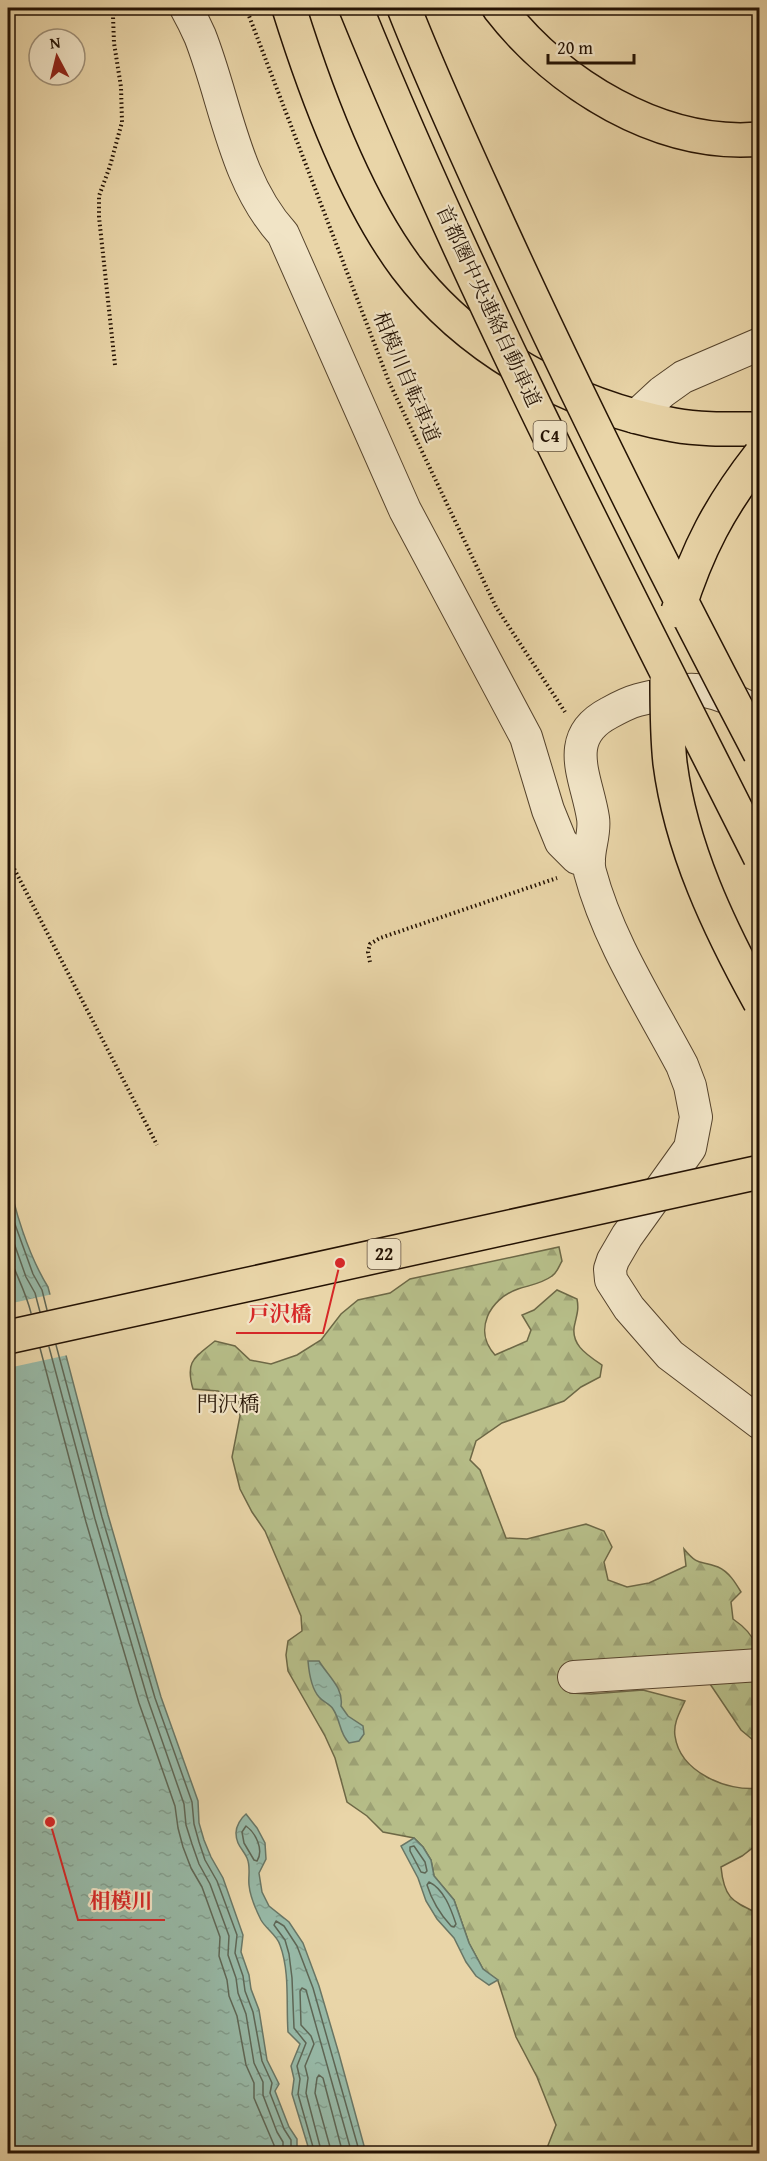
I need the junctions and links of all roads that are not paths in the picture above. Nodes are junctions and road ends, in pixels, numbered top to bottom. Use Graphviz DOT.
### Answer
graph roads {
  1 [pos="186,8"];
  2 [pos="289,8"];
  3 [pos="356,8"];
  4 [pos="404,8"];
  5 [pos="499,8"];
  6 [pos="759,139"];
  7 [pos="759,344"];
  8 [pos="635,417"];
  9 [pos="759,429"];
  10 [pos="759,455"];
  11 [pos="759,714"];
  12 [pos="759,753"];
  13 [pos="759,857"];
  14 [pos="589,865"];
  15 [pos="759,1002"];
  16 [pos="759,1172"];
  17 [pos="8,1337"];
  18 [pos="759,1423"];
  19 [pos="759,1665"];
  20 [pos="574,1677"];
  1 -- 14 [label="street"];
  2 -- 8 [label="main road, bridge"];
  3 -- 13 [label="main road, 首都圏中央連絡自動車道 / C4, bridge"];
  4 -- 12 [label="main road, C4, bridge"];
  5 -- 6 [label="main road"];
  7 -- 8 [label="street"];
  8 -- 9 [label="main road"];
  10 -- 15 [label="main road, bridge"];
  11 -- 14 [label="street"];
  14 -- 18 [label="street"];
  16 -- 17 [label="main road, 22, bridge"];
  19 -- 20 [label="street"];
}
